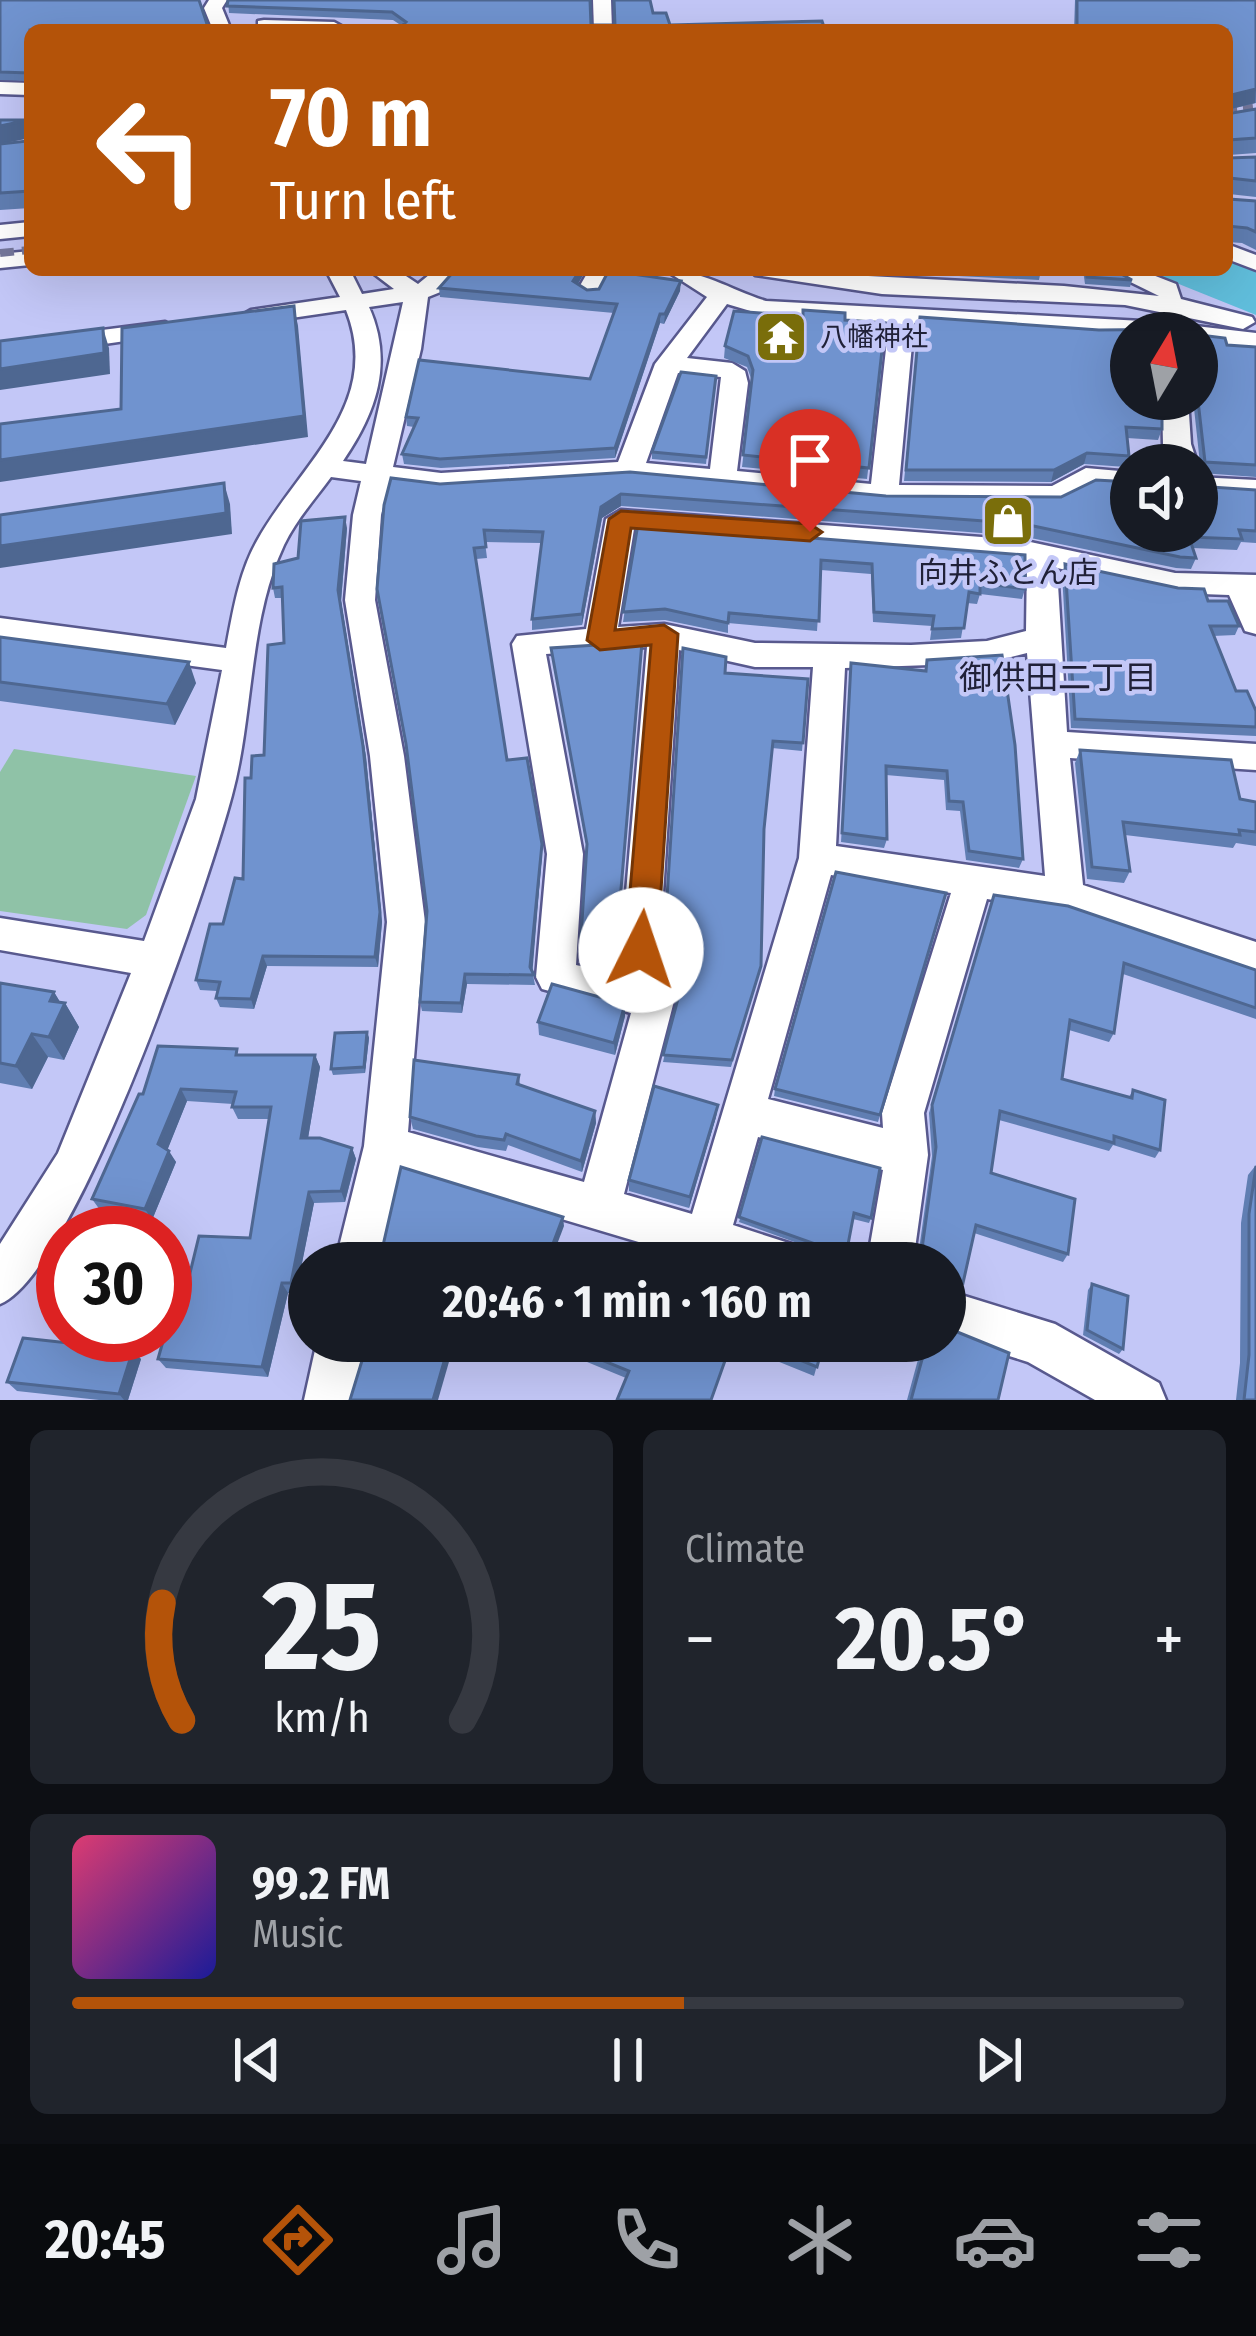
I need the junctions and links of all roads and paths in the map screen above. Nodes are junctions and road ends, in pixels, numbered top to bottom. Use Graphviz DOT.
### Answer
graph roads {
  1 [pos="258,19"];
  2 [pos="300,24"];
  3 [pos="390,276"];
  4 [pos="442,276"];
  5 [pos="687,276"];
  6 [pos="788,276"];
  7 [pos="1134,276"];
  8 [pos="344,278"];
  9 [pos="889,278"];
  10 [pos="1079,282"];
  11 [pos="416,293"];
  12 [pos="722,295"];
  13 [pos="1174,303"];
  14 [pos="902,316"];
  15 [pos="231,320"];
  16 [pos="1110,323"];
  17 [pos="185,326"];
  18 [pos="1110,326"];
  19 [pos="1256,326"];
  20 [pos="1218,337"];
  21 [pos="1256,341"];
  22 [pos="0,351"];
  23 [pos="668,364"];
  24 [pos="328,468"];
  25 [pos="630,470"];
  26 [pos="378,475"];
  27 [pos="1110,479"];
  28 [pos="722,481"];
  29 [pos="1218,487"];
  30 [pos="1256,489"];
  31 [pos="884,494"];
  32 [pos="1042,554"];
  33 [pos="1249,586"];
  34 [pos="1256,623"];
  35 [pos="0,629"];
  36 [pos="664,634"];
  37 [pos="1042,638"];
  38 [pos="600,640"];
  39 [pos="830,657"];
  40 [pos="240,662"];
  41 [pos="1049,744"];
  42 [pos="1256,757"];
  43 [pos="817,858"];
  44 [pos="972,885"];
  45 [pos="1065,896"];
  46 [pos="0,934"];
  47 [pos="1256,959"];
  48 [pos="156,960"];
  49 [pos="637,994"];
  50 [pos="747,1114"];
  51 [pos="385,1146"];
  52 [pos="907,1155"];
  53 [pos="599,1206"];
  54 [pos="707,1239"];
  55 [pos="363,1242"];
  56 [pos="717,1242"];
  57 [pos="893,1242"];
  58 [pos="0,1281"];
  59 [pos="966,1319"];
  60 [pos="336,1362"];
  61 [pos="328,1400"];
  62 [pos="1142,1400"];
  1 -- 2 [label="street"];
  3 -- 11 [label="street"];
  4 -- 11 [label="street"];
  5 -- 12 [label="street"];
  6 -- 9 [label="street"];
  7 -- 13 [label="street"];
  8 -- 11 [label="street"];
  8 -- 15 [label="street"];
  8 -- 24 [label="street"];
  9 -- 10 [label="street"];
  10 -- 13 [label="street"];
  10 -- 16 [label="street"];
  11 -- 26 [label="street"];
  12 -- 14 [label="street"];
  12 -- 23 [label="street"];
  13 -- 19 [label="street"];
  14 -- 18 [label="street"];
  14 -- 31 [label="street"];
  17 -- 22 [label="street"];
  20 -- 21 [label="street"];
  23 -- 25 [label="street"];
  23 -- 28 [label="street"];
  24 -- 26 [label="street"];
  24 -- 40 [label="street"];
  25 -- 26 [label="street"];
  25 -- 28 [label="street"];
  26 -- 51 [label="street"];
  27 -- 31 [label="street"];
  28 -- 31 [label="street"];
  29 -- 30 [label="street"];
  32 -- 33 [label="street"];
  32 -- 37 [label="street"];
  32 -- 38 [label="street"];
  33 -- 34 [label="street"];
  35 -- 40 [label="street"];
  36 -- 38 [label="street"];
  36 -- 39 [label="street"];
  36 -- 49 [label="street"];
  37 -- 39 [label="street"];
  37 -- 41 [label="street"];
  38 -- 49 [label="street"];
  39 -- 43 [label="street"];
  40 -- 48 [label="street"];
  41 -- 42 [label="street"];
  41 -- 45 [label="street"];
  43 -- 44 [label="street"];
  43 -- 50 [label="street"];
  44 -- 45 [label="street"];
  44 -- 52 [label="street"];
  45 -- 47 [label="street"];
  46 -- 48 [label="street"];
  48 -- 58 [label="street"];
  49 -- 53 [label="street"];
  50 -- 52 [label="street"];
  50 -- 54 [label="street"];
  51 -- 53 [label="street"];
  51 -- 55 [label="street"];
  52 -- 57 [label="street"];
  53 -- 54 [label="street"];
  54 -- 56 [label="street"];
  59 -- 62 [label="street"];
  60 -- 61 [label="street"];
}
